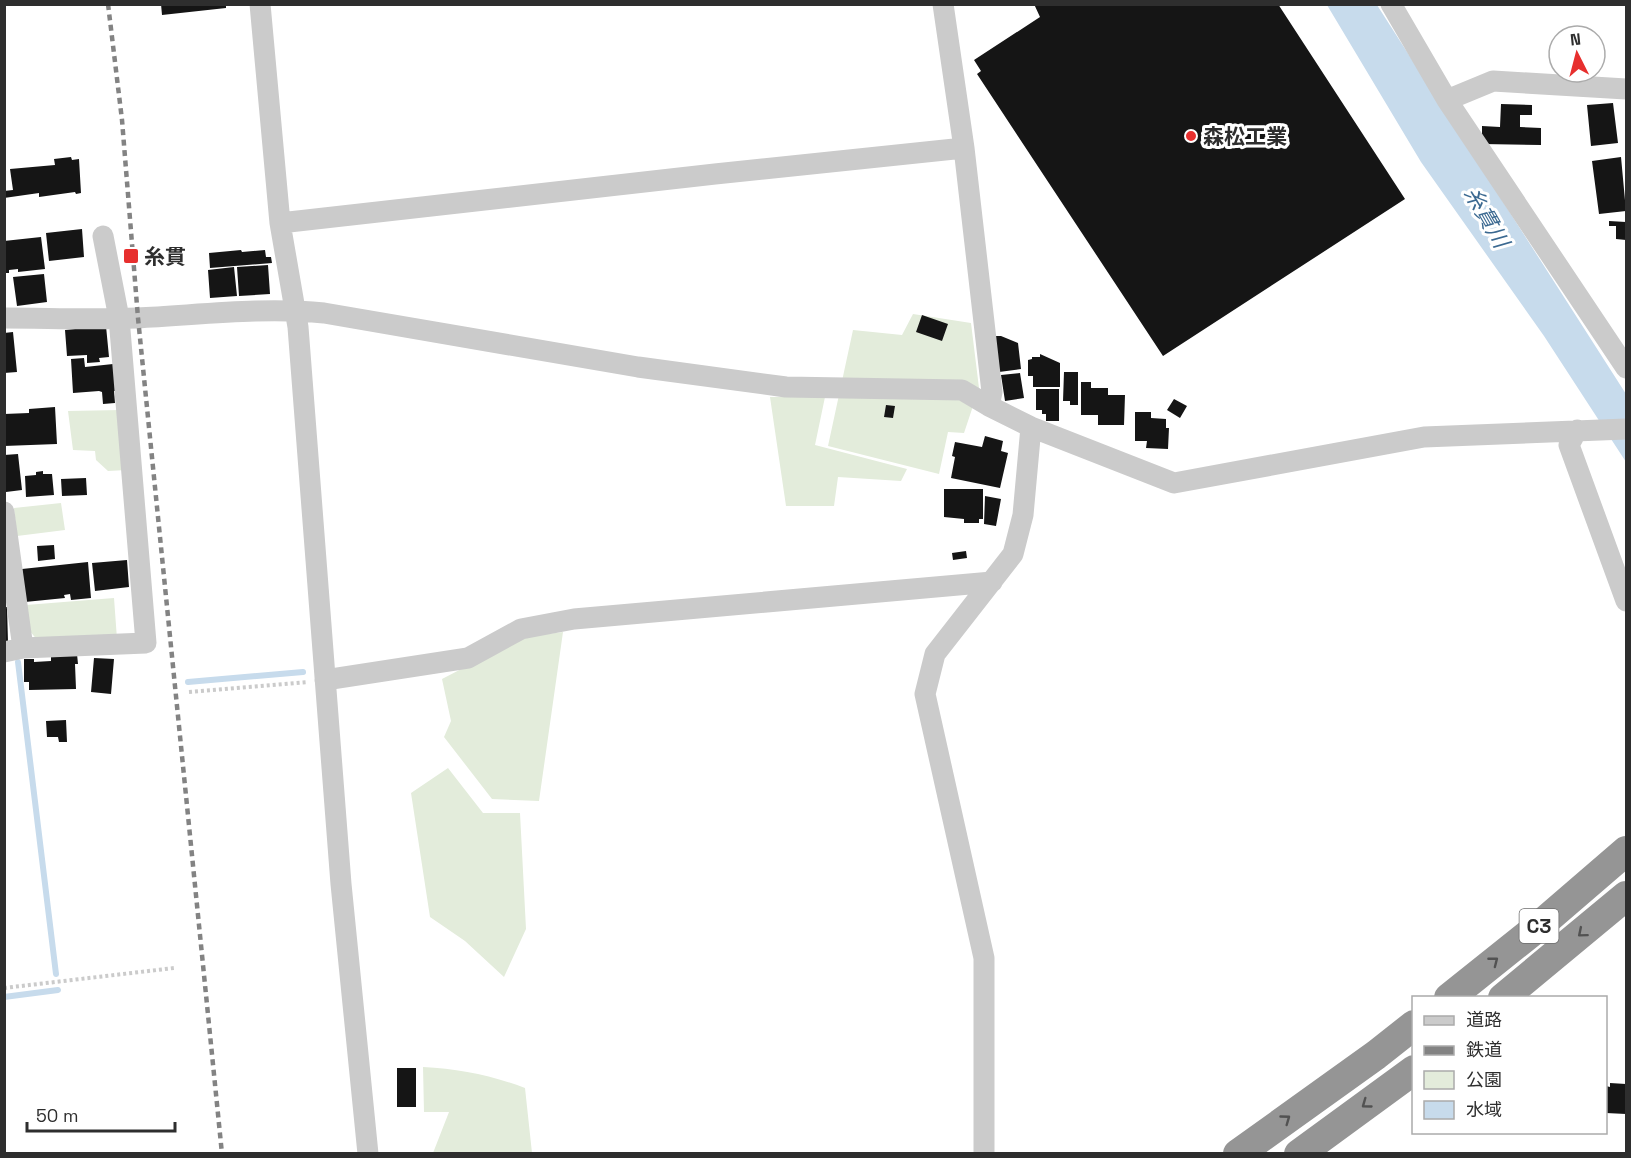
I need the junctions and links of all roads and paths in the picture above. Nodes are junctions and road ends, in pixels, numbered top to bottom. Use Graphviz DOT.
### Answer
graph roads {
  1 [pos="260,4"];
  2 [pos="943,4"];
  3 [pos="1391,4"];
  4 [pos="1626,89"];
  5 [pos="1447,100"];
  6 [pos="964,148"];
  7 [pos="280,223"];
  8 [pos="103,236"];
  9 [pos="295,311"];
  10 [pos="4,318"];
  11 [pos="119,318"];
  12 [pos="1626,368"];
  13 [pos="989,406"];
  14 [pos="1031,427"];
  15 [pos="1626,429"];
  16 [pos="1584,430"];
  17 [pos="4,512"];
  18 [pos="992,582"];
  19 [pos="1626,601"];
  20 [pos="14,650"];
  21 [pos="325,680"];
  22 [pos="189,692"];
  23 [pos="1626,851"];
  24 [pos="1626,896"];
  25 [pos="174,968"];
  26 [pos="4,988"];
  27 [pos="1452,996"];
  28 [pos="1505,996"];
  29 [pos="1412,1026"];
  30 [pos="1412,1071"];
  31 [pos="368,1154"];
  32 [pos="984,1154"];
  33 [pos="1238,1154"];
  34 [pos="1299,1154"];
  1 -- 7 [label="street"];
  2 -- 6 [label="street"];
  3 -- 5 [label="street"];
  4 -- 5 [label="street"];
  5 -- 12 [label="street"];
  6 -- 7 [label="street"];
  6 -- 13 [label="street"];
  7 -- 9 [label="street"];
  8 -- 11 [label="street"];
  9 -- 11 [label="street"];
  9 -- 13 [label="street"];
  9 -- 21 [label="street"];
  10 -- 11 [label="street"];
  11 -- 20 [label="street"];
  13 -- 14 [label="street"];
  14 -- 16 [label="street"];
  14 -- 18 [label="street"];
  15 -- 16 [label="street"];
  16 -- 19 [label="street"];
  17 -- 20 [label="street"];
  18 -- 21 [label="street"];
  18 -- 32 [label="street"];
  21 -- 22 [label="path"];
  21 -- 31 [label="street"];
  27 -- 23 [label="highway, C3, one-way"];
  24 -- 28 [label="highway, C3, one-way"];
  25 -- 26 [label="path"];
  33 -- 29 [label="highway, one-way"];
  30 -- 34 [label="highway, one-way"];
}
